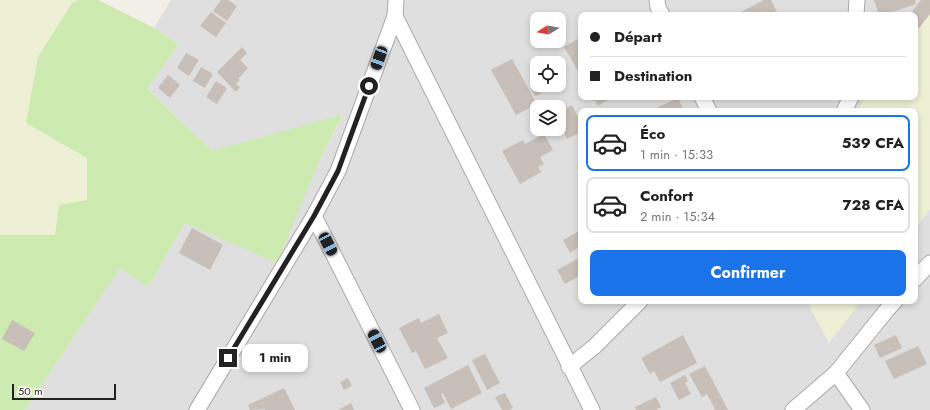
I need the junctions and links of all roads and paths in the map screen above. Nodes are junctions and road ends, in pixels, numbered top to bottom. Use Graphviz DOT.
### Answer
graph roads {
  1 [pos="396,0"];
  2 [pos="657,0"];
  3 [pos="856,0"];
  4 [pos="660,12"];
  5 [pos="856,12"];
  6 [pos="395,16"];
  7 [pos="314,216"];
  8 [pos="930,263"];
  9 [pos="918,276"];
  10 [pos="637,304"];
  11 [pos="892,304"];
  12 [pos="570,367"];
  13 [pos="836,373"];
  14 [pos="197,410"];
  15 [pos="412,410"];
  16 [pos="592,410"];
  17 [pos="793,410"];
  18 [pos="862,410"];
  1 -- 6 [label="street"];
  2 -- 4 [label="street"];
  3 -- 5 [label="street"];
  6 -- 7 [label="street"];
  6 -- 12 [label="street"];
  7 -- 14 [label="street"];
  7 -- 15 [label="street"];
  8 -- 9 [label="street"];
  10 -- 12 [label="street"];
  11 -- 13 [label="street"];
  12 -- 16 [label="street"];
  13 -- 17 [label="street"];
  13 -- 18 [label="street"];
}
